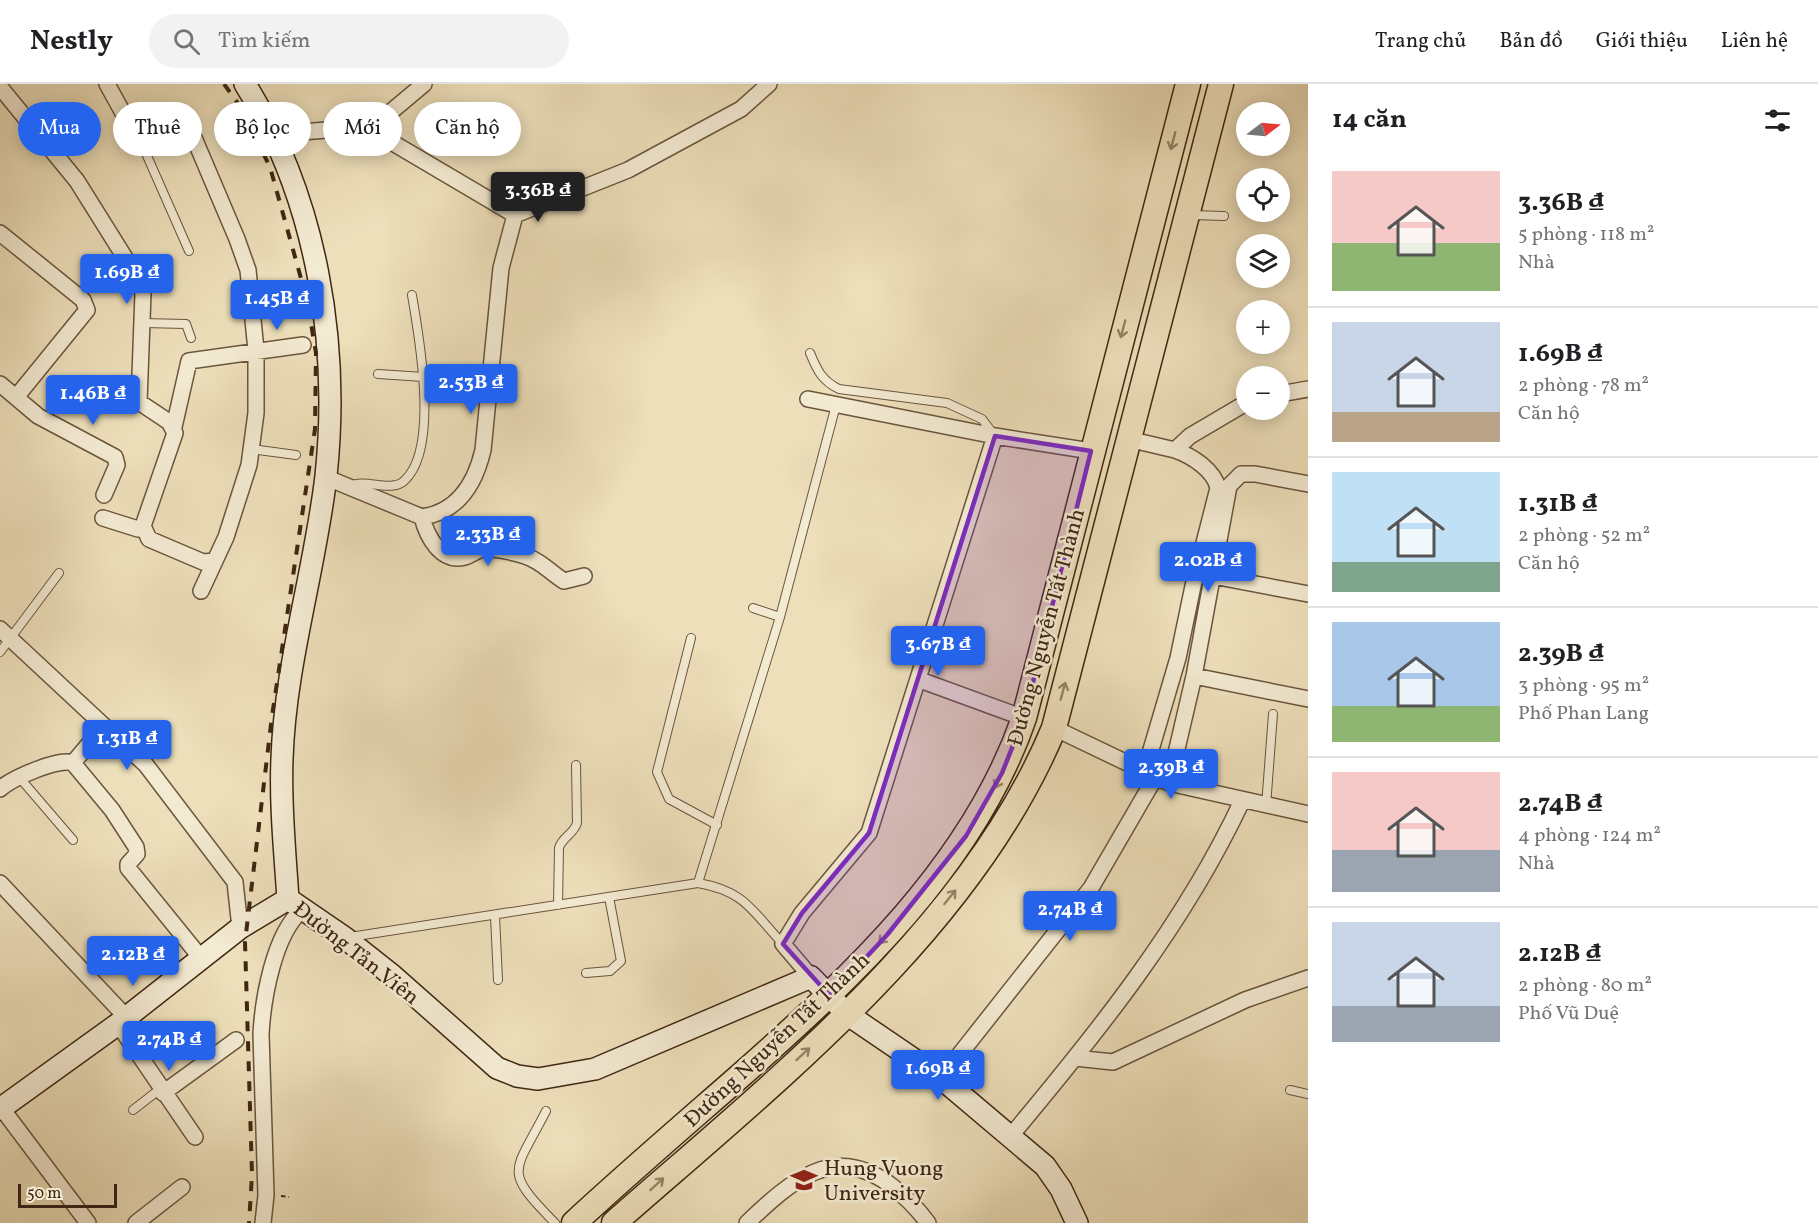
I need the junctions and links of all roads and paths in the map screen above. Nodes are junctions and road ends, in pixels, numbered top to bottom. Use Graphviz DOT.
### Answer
graph roads {
  1 [pos="107,84"];
  2 [pos="245,84"];
  3 [pos="424,84"];
  4 [pos="769,84"];
  5 [pos="1188,84"];
  6 [pos="1221,84"];
  7 [pos="0,87"];
  8 [pos="117,102"];
  9 [pos="255,102"];
  10 [pos="402,102"];
  11 [pos="402,148"];
  12 [pos="147,156"];
  13 [pos="202,156"];
  14 [pos="281,156"];
  15 [pos="515,215"];
  16 [pos="1187,215"];
  17 [pos="1224,216"];
  18 [pos="0,232"];
  19 [pos="189,250"];
  20 [pos="412,295"];
  21 [pos="143,323"];
  22 [pos="191,338"];
  23 [pos="303,345"];
  24 [pos="256,351"];
  25 [pos="810,353"];
  26 [pos="378,374"];
  27 [pos="424,377"];
  28 [pos="0,384"];
  29 [pos="1308,389"];
  30 [pos="1290,392"];
  31 [pos="17,396"];
  32 [pos="808,399"];
  33 [pos="836,405"];
  34 [pos="1236,410"];
  35 [pos="174,427"];
  36 [pos="995,436"];
  37 [pos="1128,439"];
  38 [pos="251,449"];
  39 [pos="1175,450"];
  40 [pos="1091,451"];
  41 [pos="296,455"];
  42 [pos="326,477"];
  43 [pos="1308,484"];
  44 [pos="349,487"];
  45 [pos="104,495"];
  46 [pos="446,510"];
  47 [pos="422,517"];
  48 [pos="103,518"];
  49 [pos="143,526"];
  50 [pos="467,541"];
  51 [pos="215,561"];
  52 [pos="59,573"];
  53 [pos="584,576"];
  54 [pos="1213,576"];
  55 [pos="201,591"];
  56 [pos="1308,594"];
  57 [pos="753,608"];
  58 [pos="780,616"];
  59 [pos="5,634"];
  60 [pos="691,638"];
  61 [pos="0,652"];
  62 [pos="1194,676"];
  63 [pos="920,680"];
  64 [pos="1308,699"];
  65 [pos="1273,714"];
  66 [pos="1024,718"];
  67 [pos="104,726"];
  68 [pos="1054,728"];
  69 [pos="73,764"];
  70 [pos="576,765"];
  71 [pos="18,776"];
  72 [pos="1157,776"];
  73 [pos="0,789"];
  74 [pos="1242,801"];
  75 [pos="1266,806"];
  76 [pos="1308,813"];
  77 [pos="717,825"];
  78 [pos="73,840"];
  79 [pos="0,883"];
  80 [pos="698,883"];
  81 [pos="609,897"];
  82 [pos="295,905"];
  83 [pos="558,905"];
  84 [pos="495,916"];
  85 [pos="240,928"];
  86 [pos="345,938"];
  87 [pos="783,944"];
  88 [pos="201,958"];
  89 [pos="586,972"];
  90 [pos="811,977"];
  91 [pos="1308,978"];
  92 [pos="498,980"];
  93 [pos="830,996"];
  94 [pos="847,1014"];
  95 [pos="122,1020"];
  96 [pos="236,1040"];
  97 [pos="1076,1058"];
  98 [pos="940,1078"];
  99 [pos="1290,1090"];
  100 [pos="162,1091"];
  101 [pos="1308,1094"];
  102 [pos="1,1108"];
  103 [pos="133,1110"];
  104 [pos="546,1111"];
  105 [pos="195,1137"];
  106 [pos="1009,1138"];
  107 [pos="182,1187"];
  108 [pos="145,1220"];
  109 [pos="88,1223"];
  110 [pos="263,1223"];
  111 [pos="555,1223"];
  112 [pos="573,1223"];
  113 [pos="614,1223"];
  114 [pos="747,1223"];
  115 [pos="927,1223"];
  116 [pos="1077,1223"];
  1 -- 8 [label="street"];
  2 -- 9 [label="street, Đường Tản Viên"];
  3 -- 10 [label="street"];
  4 -- 15 [label="street"];
  5 -- 40 [label="main road, Đường Nguyễn Tất Thành, one-way"];
  6 -- 16 [label="main road, Đường Nguyễn Tất Thành"];
  7 -- 21 [label="street"];
  11 -- 15 [label="street"];
  12 -- 19 [label="lane"];
  13 -- 24 [label="street"];
  14 -- 42 [label="street, Đường Tản Viên"];
  15 -- 46 [label="street"];
  16 -- 17 [label="lane"];
  16 -- 37 [label="main road, Đường Nguyễn Tất Thành"];
  18 -- 31 [label="street"];
  20 -- 27 [label="lane"];
  21 -- 22 [label="lane"];
  21 -- 35 [label="street"];
  23 -- 24 [label="street"];
  24 -- 35 [label="street"];
  24 -- 38 [label="street"];
  25 -- 36 [label="lane"];
  26 -- 27 [label="lane"];
  27 -- 44 [label="lane"];
  28 -- 31 [label="street"];
  29 -- 30 [label="street"];
  31 -- 45 [label="street"];
  32 -- 33 [label="street"];
  33 -- 36 [label="street"];
  33 -- 58 [label="lane"];
  34 -- 39 [label="street"];
  35 -- 49 [label="street"];
  36 -- 40 [label="street"];
  36 -- 63 [label="street"];
  37 -- 39 [label="street"];
  68 -- 37 [label="main road, Đường Nguyễn Tất Thành, one-way"];
  38 -- 41 [label="lane"];
  38 -- 51 [label="street"];
  39 -- 72 [label="street"];
  40 -- 66 [label="main road, Đường Nguyễn Tất Thành"];
  42 -- 44 [label="street"];
  42 -- 82 [label="street, Đường Tản Viên"];
  43 -- 54 [label="street"];
  44 -- 47 [label="street"];
  46 -- 47 [label="street"];
  46 -- 50 [label="path"];
  47 -- 53 [label="street"];
  48 -- 49 [label="street"];
  49 -- 51 [label="street"];
  51 -- 55 [label="street"];
  52 -- 59 [label="lane"];
  54 -- 56 [label="street"];
  54 -- 62 [label="street"];
  57 -- 58 [label="lane"];
  58 -- 77 [label="lane"];
  59 -- 61 [label="lane"];
  59 -- 67 [label="street"];
  60 -- 77 [label="lane"];
  62 -- 64 [label="street"];
  62 -- 72 [label="street"];
  63 -- 66 [label="street"];
  63 -- 87 [label="street"];
  65 -- 75 [label="lane"];
  66 -- 93 [label="main road, Đường Nguyễn Tất Thành, one-way"];
  67 -- 69 [label="street"];
  67 -- 85 [label="street"];
  68 -- 72 [label="street"];
  94 -- 68 [label="main road, Đường Nguyễn Tất Thành, one-way"];
  69 -- 71 [label="street"];
  69 -- 88 [label="street"];
  70 -- 83 [label="lane"];
  71 -- 73 [label="street"];
  71 -- 78 [label="lane"];
  72 -- 74 [label="street"];
  72 -- 98 [label="street"];
  74 -- 75 [label="street"];
  74 -- 97 [label="street"];
  75 -- 76 [label="street"];
  77 -- 80 [label="lane"];
  79 -- 95 [label="street"];
  80 -- 81 [label="lane"];
  80 -- 87 [label="lane"];
  81 -- 83 [label="lane"];
  81 -- 89 [label="lane"];
  82 -- 85 [label="street"];
  82 -- 86 [label="street, Đường Tản Viên"];
  82 -- 110 [label="street"];
  83 -- 84 [label="lane"];
  84 -- 86 [label="lane"];
  84 -- 92 [label="lane"];
  85 -- 88 [label="street"];
  86 -- 90 [label="street, Đường Tản Viên"];
  87 -- 90 [label="street"];
  88 -- 95 [label="street"];
  90 -- 93 [label="street"];
  91 -- 97 [label="street"];
  93 -- 94 [label="street"];
  93 -- 112 [label="main road, Đường Nguyễn Tất Thành"];
  94 -- 98 [label="street"];
  113 -- 94 [label="main road, Đường Nguyễn Tất Thành, one-way"];
  95 -- 100 [label="street"];
  95 -- 102 [label="street"];
  96 -- 100 [label="street"];
  97 -- 106 [label="street"];
  98 -- 106 [label="street"];
  99 -- 101 [label="lane"];
  100 -- 103 [label="lane"];
  100 -- 105 [label="street"];
  102 -- 109 [label="street"];
  104 -- 111 [label="lane"];
  106 -- 116 [label="street"];
  107 -- 108 [label="street"];
  114 -- 115 [label="street"];
}
